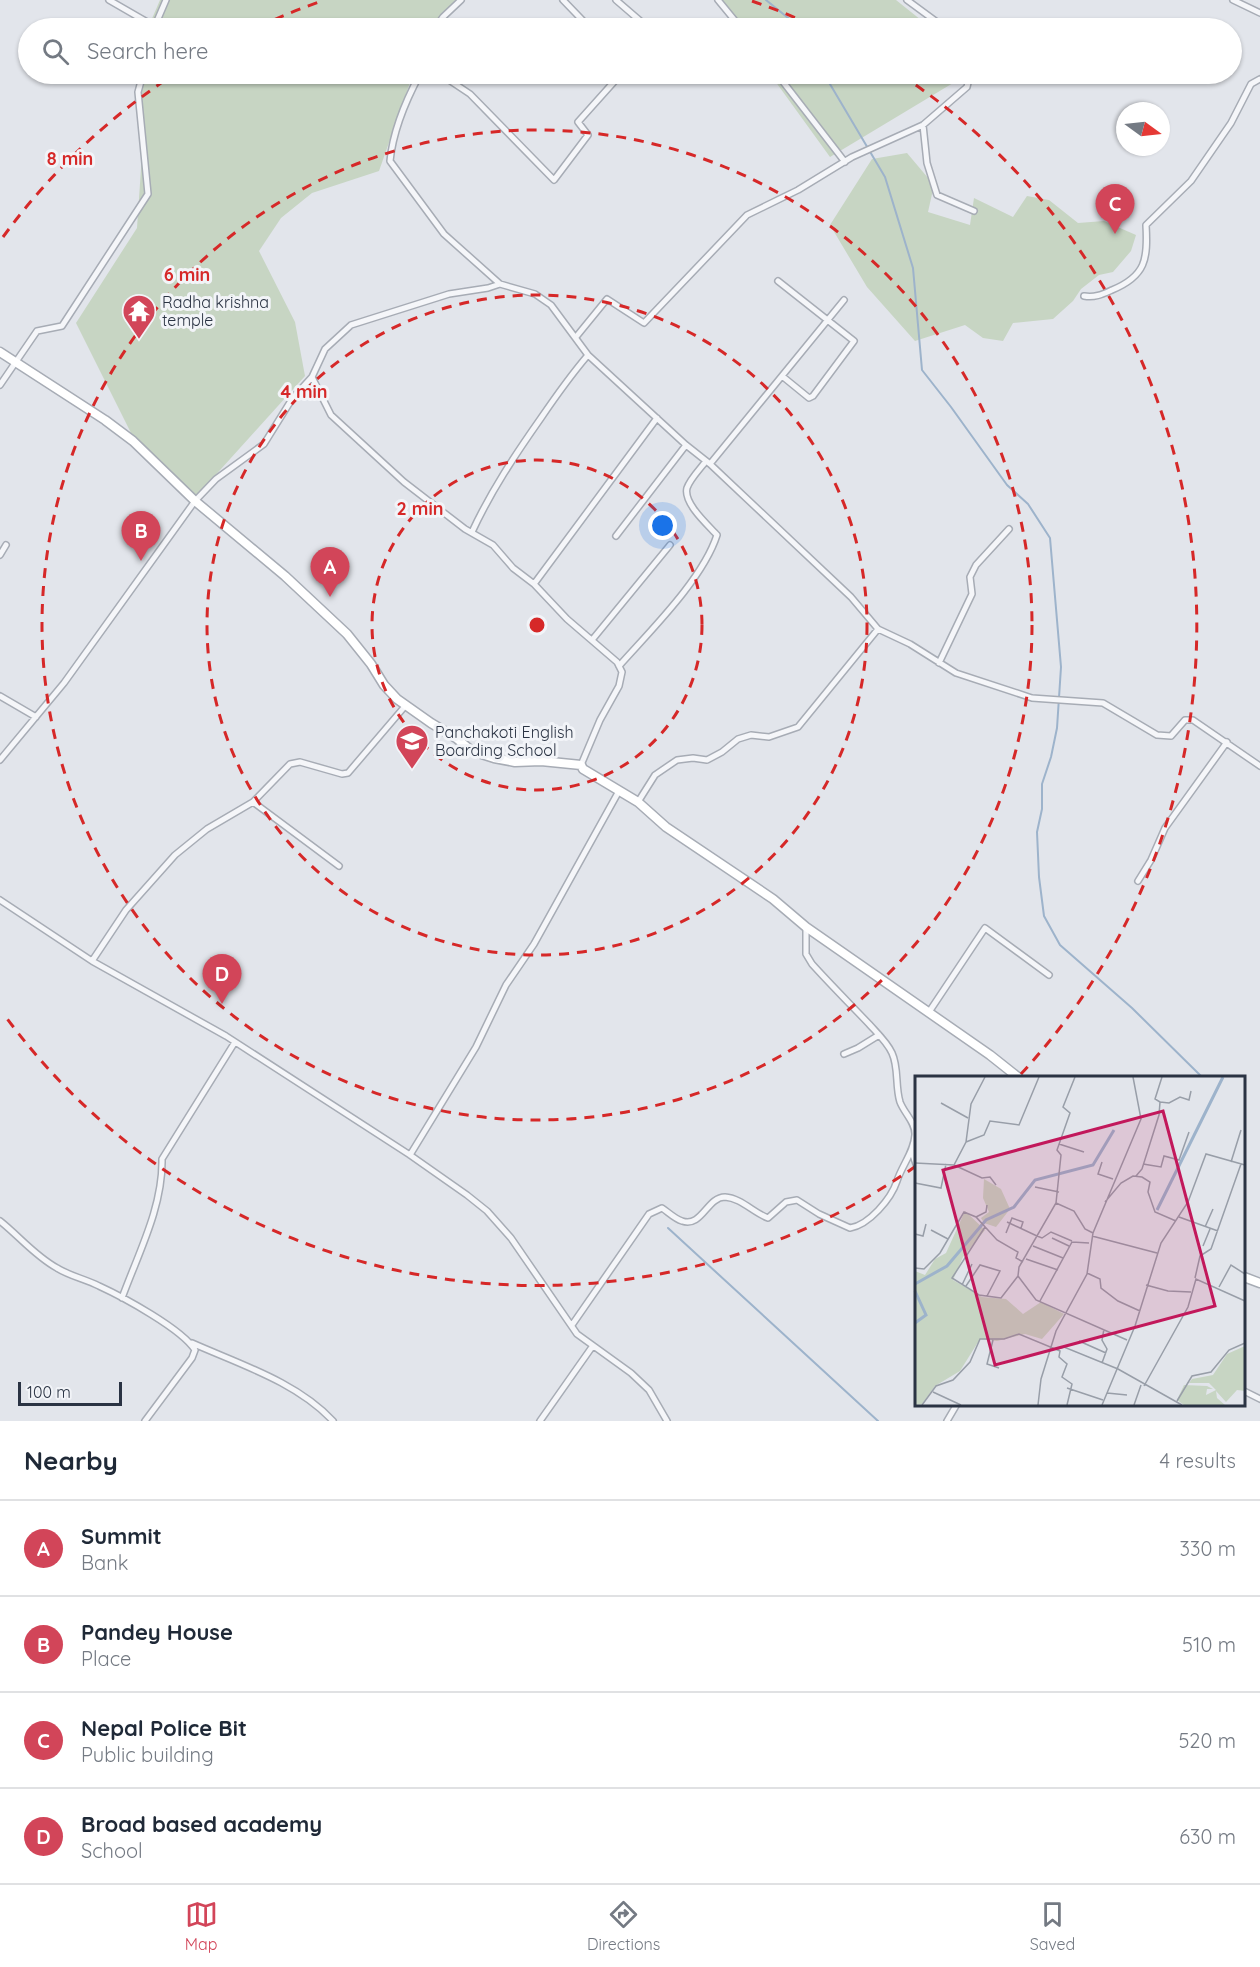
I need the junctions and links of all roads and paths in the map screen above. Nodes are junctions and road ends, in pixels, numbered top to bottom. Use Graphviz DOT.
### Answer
graph roads {
  1 [pos="109,0"];
  2 [pos="166,0"];
  3 [pos="461,0"];
  4 [pos="563,0"];
  5 [pos="616,0"];
  6 [pos="718,0"];
  7 [pos="907,0"];
  8 [pos="1233,0"];
  9 [pos="1260,13"];
  10 [pos="139,18"];
  11 [pos="158,18"];
  12 [pos="442,18"];
  13 [pos="580,18"];
  14 [pos="637,18"];
  15 [pos="733,18"];
  16 [pos="931,18"];
  17 [pos="1260,79"];
  18 [pos="140,84"];
  19 [pos="415,84"];
  20 [pos="455,84"];
  21 [pos="612,84"];
  22 [pos="785,84"];
  23 [pos="968,84"];
  24 [pos="923,125"];
  25 [pos="845,162"];
  26 [pos="974,212"];
  27 [pos="778,281"];
  28 [pos="500,284"];
  29 [pos="1084,296"];
  30 [pos="844,300"];
  31 [pos="829,320"];
  32 [pos="576,338"];
  33 [pos="0,352"];
  34 [pos="588,355"];
  35 [pos="16,362"];
  36 [pos="782,376"];
  37 [pos="312,377"];
  38 [pos="0,385"];
  39 [pos="657,418"];
  40 [pos="686,445"];
  41 [pos="708,463"];
  42 [pos="195,501"];
  43 [pos="1009,529"];
  44 [pos="471,532"];
  45 [pos="616,536"];
  46 [pos="6,545"];
  47 [pos="670,545"];
  48 [pos="0,555"];
  49 [pos="534,585"];
  50 [pos="878,629"];
  51 [pos="592,640"];
  52 [pos="939,663"];
  53 [pos="619,666"];
  54 [pos="0,696"];
  55 [pos="406,705"];
  56 [pos="36,717"];
  57 [pos="1227,742"];
  58 [pos="0,760"];
  59 [pos="581,765"];
  60 [pos="1260,766"];
  61 [pos="619,790"];
  62 [pos="253,802"];
  63 [pos="638,802"];
  64 [pos="339,866"];
  65 [pos="1138,881"];
  66 [pos="0,900"];
  67 [pos="806,927"];
  68 [pos="92,961"];
  69 [pos="1049,975"];
  70 [pos="929,1012"];
  71 [pos="879,1035"];
  72 [pos="235,1042"];
  73 [pos="844,1054"];
  74 [pos="1018,1076"];
  75 [pos="912,1152"];
  76 [pos="410,1155"];
  77 [pos="915,1161"];
  78 [pos="0,1221"];
  79 [pos="1245,1276"];
  80 [pos="1260,1283"];
  81 [pos="122,1298"];
  82 [pos="573,1325"];
  83 [pos="190,1343"];
  84 [pos="592,1347"];
  85 [pos="1245,1392"];
  86 [pos="1260,1399"];
  87 [pos="956,1406"];
  88 [pos="146,1421"];
  89 [pos="333,1421"];
  90 [pos="540,1421"];
  91 [pos="666,1421"];
  92 [pos="947,1421"];
  1 -- 10 [label="street"];
  2 -- 11 [label="street"];
  3 -- 12 [label="street"];
  4 -- 13 [label="street"];
  5 -- 14 [label="street"];
  6 -- 15 [label="street"];
  7 -- 16 [label="street"];
  8 -- 9 [label="street"];
  17 -- 29 [label="street"];
  18 -- 35 [label="street"];
  19 -- 28 [label="street"];
  20 -- 21 [label="street"];
  22 -- 25 [label="street"];
  23 -- 24 [label="street"];
  24 -- 25 [label="street"];
  24 -- 26 [label="street"];
  25 -- 32 [label="street"];
  27 -- 31 [label="street"];
  28 -- 32 [label="street"];
  28 -- 37 [label="street"];
  30 -- 31 [label="street"];
  31 -- 36 [label="street"];
  31 -- 36 [label="street"];
  32 -- 34 [label="street"];
  33 -- 35 [label="street"];
  34 -- 39 [label="street"];
  34 -- 44 [label="street"];
  35 -- 38 [label="street"];
  35 -- 42 [label="street"];
  36 -- 41 [label="street"];
  37 -- 42 [label="street"];
  37 -- 44 [label="street"];
  39 -- 40 [label="street"];
  39 -- 49 [label="street"];
  40 -- 41 [label="street"];
  40 -- 45 [label="street"];
  41 -- 50 [label="street"];
  41 -- 53 [label="street"];
  42 -- 55 [label="street"];
  42 -- 56 [label="street"];
  43 -- 52 [label="street"];
  44 -- 49 [label="street"];
  46 -- 48 [label="street"];
  47 -- 51 [label="street"];
  49 -- 51 [label="street"];
  50 -- 52 [label="street"];
  50 -- 63 [label="street"];
  51 -- 53 [label="street"];
  52 -- 57 [label="street"];
  53 -- 59 [label="street"];
  54 -- 56 [label="street"];
  55 -- 59 [label="street"];
  55 -- 62 [label="street"];
  56 -- 58 [label="street"];
  57 -- 60 [label="street"];
  57 -- 65 [label="street"];
  59 -- 61 [label="street"];
  61 -- 63 [label="street"];
  61 -- 76 [label="street"];
  62 -- 64 [label="street"];
  62 -- 68 [label="street"];
  63 -- 67 [label="street"];
  66 -- 68 [label="street"];
  67 -- 70 [label="street"];
  67 -- 71 [label="street"];
  68 -- 72 [label="street"];
  69 -- 70 [label="street"];
  70 -- 74 [label="street"];
  71 -- 73 [label="street"];
  71 -- 75 [label="street"];
  72 -- 76 [label="street"];
  72 -- 81 [label="street"];
  75 -- 77 [label="street"];
  75 -- 82 [label="street"];
  76 -- 82 [label="street"];
  78 -- 81 [label="street"];
  79 -- 80 [label="street"];
  81 -- 83 [label="street"];
  82 -- 84 [label="street"];
  83 -- 88 [label="street"];
  83 -- 89 [label="street"];
  84 -- 90 [label="street"];
  84 -- 91 [label="street"];
  85 -- 86 [label="street"];
  87 -- 92 [label="street"];
}
